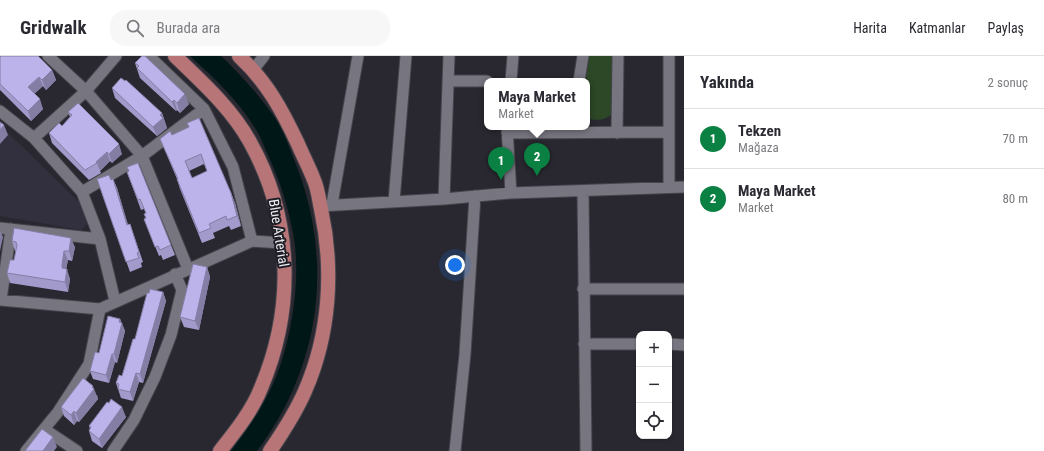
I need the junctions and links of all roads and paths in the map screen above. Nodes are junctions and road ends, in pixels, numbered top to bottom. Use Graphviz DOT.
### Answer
graph roads {
  1 [pos="48,56"];
  2 [pos="116,56"];
  3 [pos="149,56"];
  4 [pos="174,56"];
  5 [pos="239,56"];
  6 [pos="264,56"];
  7 [pos="358,56"];
  8 [pos="406,56"];
  9 [pos="449,56"];
  10 [pos="513,56"];
  11 [pos="583,56"];
  12 [pos="618,56"];
  13 [pos="669,56"];
  14 [pos="253,70"];
  15 [pos="511,78"];
  16 [pos="580,78"];
  17 [pos="448,81"];
  18 [pos="484,81"];
  19 [pos="86,91"];
  20 [pos="204,109"];
  21 [pos="0,111"];
  22 [pos="507,130"];
  23 [pos="573,130"];
  24 [pos="669,132"];
  25 [pos="617,133"];
  26 [pos="34,138"];
  27 [pos="142,156"];
  28 [pos="669,187"];
  29 [pos="684,187"];
  30 [pos="583,191"];
  31 [pos="82,192"];
  32 [pos="511,193"];
  33 [pos="475,196"];
  34 [pos="444,199"];
  35 [pos="394,201"];
  36 [pos="326,205"];
  37 [pos="5,229"];
  38 [pos="100,239"];
  39 [pos="252,241"];
  40 [pos="283,243"];
  41 [pos="188,269"];
  42 [pos="176,274"];
  43 [pos="684,289"];
  44 [pos="583,290"];
  45 [pos="1,300"];
  46 [pos="115,301"];
  47 [pos="100,309"];
  48 [pos="584,344"];
  49 [pos="636,344"];
  50 [pos="672,344"];
  51 [pos="684,344"];
  52 [pos="44,429"];
  53 [pos="26,451"];
  54 [pos="77,451"];
  55 [pos="113,451"];
  56 [pos="220,451"];
  57 [pos="270,451"];
  58 [pos="455,451"];
  59 [pos="586,451"];
  1 -- 19 [label="street"];
  2 -- 19 [label="street"];
  3 -- 20 [label="street"];
  4 -- 40 [label="main road, Blue Arterial"];
  5 -- 14 [label="main road"];
  6 -- 14 [label="street"];
  7 -- 36 [label="street"];
  8 -- 35 [label="street"];
  9 -- 17 [label="street"];
  10 -- 15 [label="street"];
  11 -- 16 [label="street"];
  12 -- 25 [label="street"];
  13 -- 24 [label="street"];
  14 -- 36 [label="main road"];
  17 -- 18 [label="street"];
  17 -- 34 [label="street"];
  19 -- 26 [label="street"];
  19 -- 27 [label="street"];
  20 -- 27 [label="street"];
  20 -- 39 [label="street"];
  21 -- 26 [label="street"];
  22 -- 23 [label="street"];
  22 -- 32 [label="street"];
  23 -- 25 [label="street"];
  24 -- 25 [label="street"];
  24 -- 28 [label="street"];
  26 -- 31 [label="street"];
  27 -- 31 [label="street"];
  27 -- 41 [label="street"];
  28 -- 29 [label="street"];
  28 -- 30 [label="street"];
  30 -- 32 [label="street"];
  30 -- 44 [label="street"];
  31 -- 38 [label="street"];
  32 -- 33 [label="street"];
  33 -- 34 [label="street"];
  33 -- 58 [label="street"];
  34 -- 35 [label="street"];
  35 -- 36 [label="street"];
  36 -- 57 [label="main road"];
  37 -- 38 [label="street"];
  37 -- 45 [label="street"];
  38 -- 46 [label="street"];
  39 -- 40 [label="street"];
  39 -- 41 [label="street"];
  40 -- 56 [label="main road, Blue Arterial"];
  41 -- 42 [label="street"];
  42 -- 46 [label="street"];
  42 -- 55 [label="street"];
  43 -- 44 [label="street"];
  44 -- 48 [label="street"];
  45 -- 47 [label="street"];
  46 -- 47 [label="street"];
  47 -- 52 [label="street"];
  48 -- 49 [label="street"];
  48 -- 59 [label="street"];
  50 -- 51 [label="street"];
  52 -- 53 [label="street"];
  52 -- 54 [label="street"];
}
